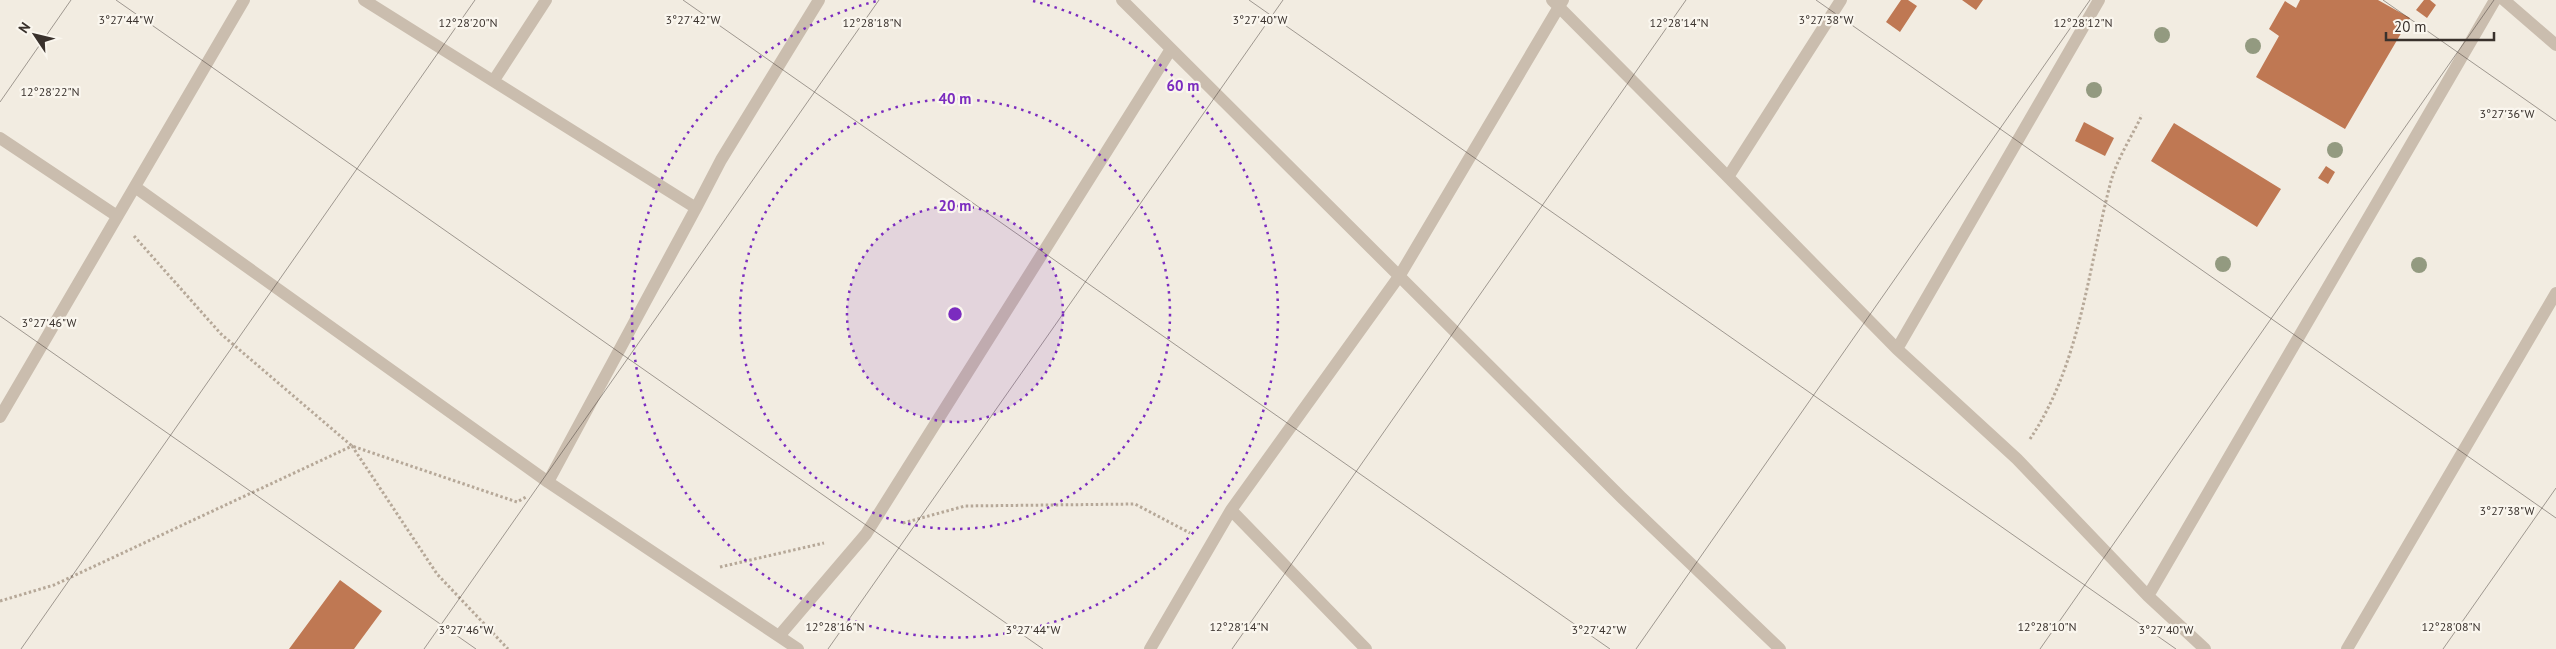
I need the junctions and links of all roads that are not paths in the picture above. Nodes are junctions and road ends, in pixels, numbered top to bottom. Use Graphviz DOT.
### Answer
graph roads {
  1 [pos="244,0"];
  2 [pos="364,0"];
  3 [pos="546,0"];
  4 [pos="819,0"];
  5 [pos="1122,0"];
  6 [pos="1841,0"];
  7 [pos="2099,0"];
  8 [pos="2495,0"];
  9 [pos="2504,0"];
  10 [pos="1558,2"];
  11 [pos="2556,45"];
  12 [pos="1172,49"];
  13 [pos="494,80"];
  14 [pos="0,138"];
  15 [pos="1728,177"];
  16 [pos="135,187"];
  17 [pos="696,208"];
  18 [pos="117,216"];
  19 [pos="1400,275"];
  20 [pos="2556,293"];
  21 [pos="1897,349"];
  22 [pos="0,417"];
  23 [pos="548,482"];
  24 [pos="1231,510"];
  25 [pos="2148,596"];
  26 [pos="779,636"];
  27 [pos="798,649"];
  28 [pos="1150,649"];
  29 [pos="1366,649"];
  30 [pos="1780,649"];
  31 [pos="2205,649"];
  32 [pos="2347,649"];
  1 -- 16 [label="street"];
  2 -- 13 [label="street"];
  3 -- 13 [label="street"];
  4 -- 17 [label="street"];
  5 -- 12 [label="street"];
  6 -- 15 [label="street"];
  7 -- 21 [label="street"];
  8 -- 25 [label="street"];
  9 -- 11 [label="street"];
  10 -- 15 [label="street"];
  10 -- 19 [label="street"];
  12 -- 19 [label="street"];
  12 -- 26 [label="street"];
  13 -- 17 [label="street"];
  14 -- 18 [label="street"];
  15 -- 21 [label="street"];
  16 -- 18 [label="street"];
  16 -- 23 [label="street"];
  17 -- 23 [label="street"];
  18 -- 22 [label="street"];
  19 -- 24 [label="street"];
  19 -- 30 [label="street"];
  20 -- 32 [label="street"];
  21 -- 25 [label="street"];
  23 -- 26 [label="street"];
  24 -- 28 [label="street"];
  24 -- 29 [label="street"];
  25 -- 31 [label="street"];
  26 -- 27 [label="street"];
}
